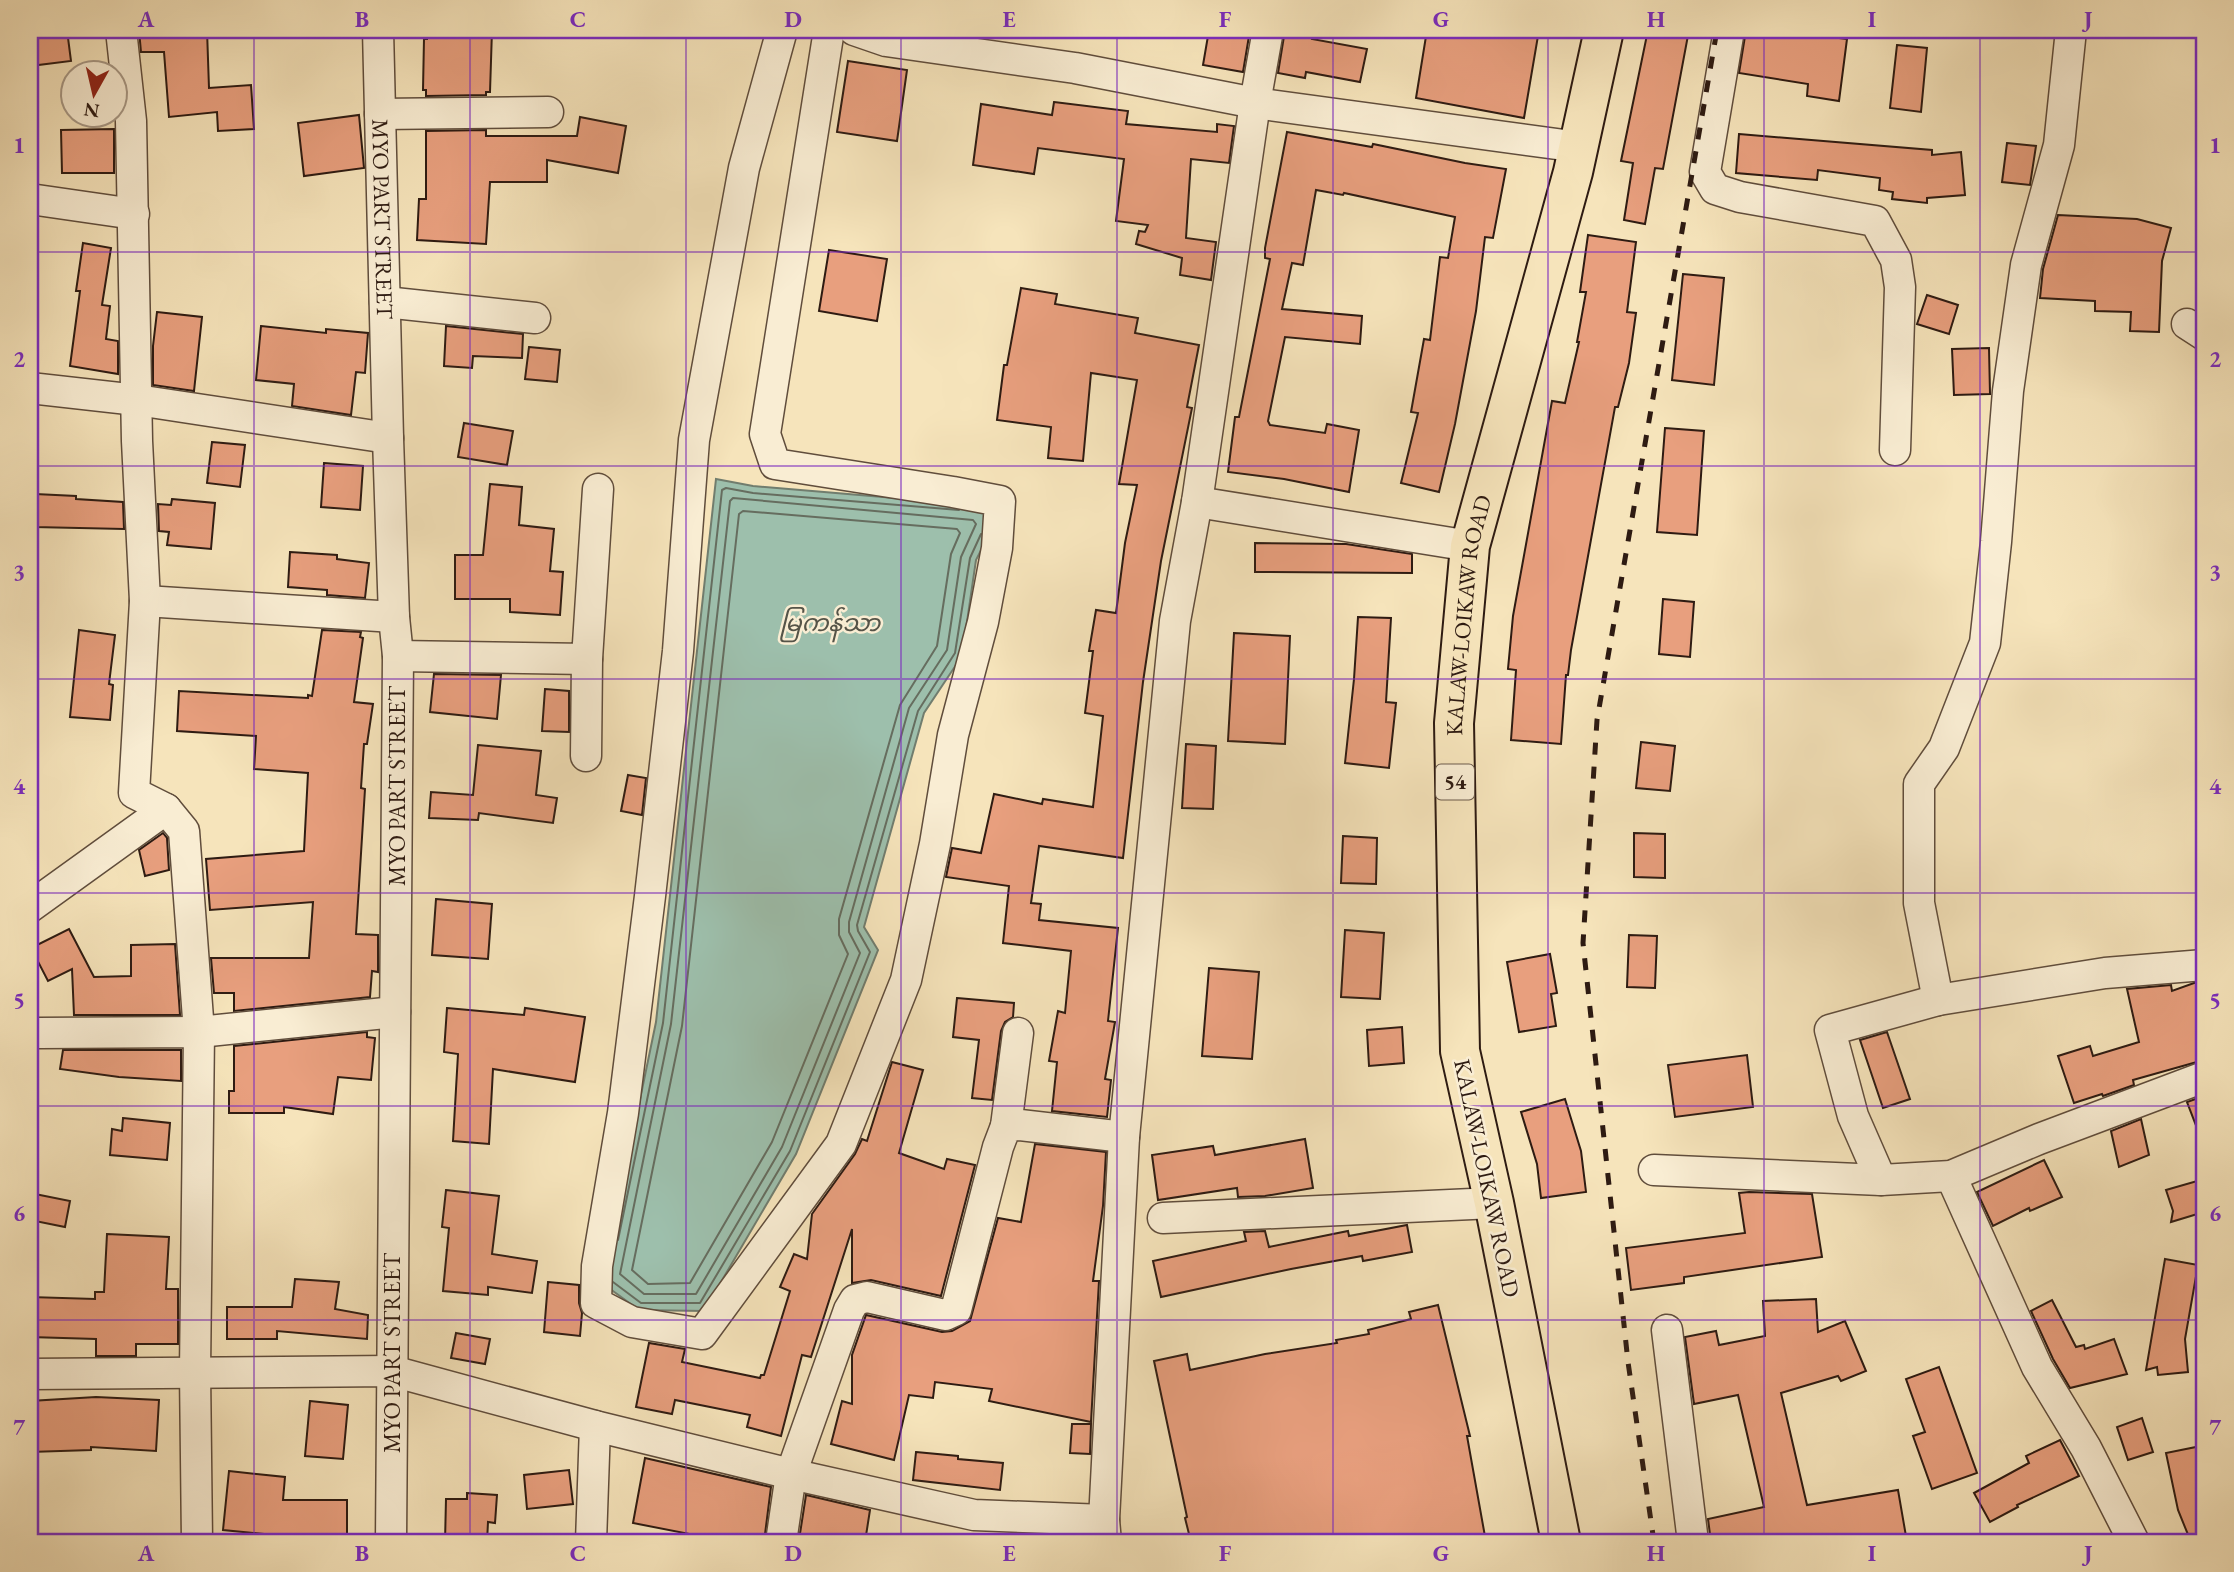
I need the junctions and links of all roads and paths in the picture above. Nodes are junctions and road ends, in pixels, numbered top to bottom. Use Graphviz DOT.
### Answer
graph roads {
  1 [pos="121,30"];
  2 [pos="378,30"];
  3 [pos="782,30"];
  4 [pos="829,30"];
  5 [pos="854,30"];
  6 [pos="1268,30"];
  7 [pos="1604,30"];
  8 [pos="1729,30"];
  9 [pos="2071,30"];
  10 [pos="1255,103"];
  11 [pos="548,112"];
  12 [pos="380,114"];
  13 [pos="1578,147"];
  14 [pos="30,199"];
  15 [pos="134,214"];
  16 [pos="385,302"];
  17 [pos="535,318"];
  18 [pos="30,388"];
  19 [pos="137,400"];
  20 [pos="388,438"];
  21 [pos="1895,450"];
  22 [pos="598,489"];
  23 [pos="1197,502"];
  24 [pos="1470,546"];
  25 [pos="145,601"];
  26 [pos="394,617"];
  27 [pos="398,656"];
  28 [pos="587,659"];
  29 [pos="586,756"];
  30 [pos="166,809"];
  31 [pos="30,907"];
  32 [pos="2204,965"];
  33 [pos="1938,1000"];
  34 [pos="395,1012"];
  35 [pos="199,1032"];
  36 [pos="39,1033"];
  37 [pos="1018,1033"];
  38 [pos="2204,1077"];
  39 [pos="1006,1126"];
  40 [pos="1124,1136"];
  41 [pos="1654,1170"];
  42 [pos="1951,1176"];
  43 [pos="1881,1180"];
  44 [pos="1494,1203"];
  45 [pos="1163,1219"];
  46 [pos="1667,1330"];
  47 [pos="195,1371"];
  48 [pos="392,1371"];
  49 [pos="30,1374"];
  50 [pos="595,1426"];
  51 [pos="791,1474"];
  52 [pos="1105,1531"];
  53 [pos="197,1542"];
  54 [pos="391,1542"];
  55 [pos="591,1542"];
  56 [pos="782,1542"];
  57 [pos="1561,1542"];
  58 [pos="1693,1542"];
  59 [pos="2134,1542"];
  1 -- 15 [label="street"];
  2 -- 12 [label="street, MYO PART STREET"];
  3 -- 4 [label="street"];
  5 -- 10 [label="street"];
  6 -- 10 [label="street"];
  7 -- 13 [label="main road, KALAW-LOIKAW ROAD / 54"];
  8 -- 21 [label="street"];
  9 -- 33 [label="street"];
  10 -- 13 [label="street"];
  10 -- 23 [label="street"];
  11 -- 12 [label="street"];
  12 -- 16 [label="street, MYO PART STREET"];
  13 -- 24 [label="main road, KALAW-LOIKAW ROAD / 54"];
  14 -- 15 [label="street"];
  15 -- 19 [label="street"];
  16 -- 17 [label="street"];
  16 -- 20 [label="street, MYO PART STREET"];
  18 -- 19 [label="street"];
  19 -- 20 [label="street"];
  19 -- 25 [label="street"];
  20 -- 26 [label="street, MYO PART STREET"];
  22 -- 28 [label="street"];
  23 -- 24 [label="street"];
  23 -- 40 [label="street"];
  24 -- 44 [label="main road, KALAW-LOIKAW ROAD / 54"];
  25 -- 26 [label="street"];
  25 -- 30 [label="street"];
  26 -- 27 [label="street, MYO PART STREET"];
  27 -- 28 [label="street"];
  27 -- 34 [label="street, MYO PART STREET"];
  28 -- 29 [label="street"];
  30 -- 31 [label="street"];
  30 -- 35 [label="street"];
  32 -- 33 [label="street"];
  33 -- 43 [label="street"];
  34 -- 35 [label="street"];
  34 -- 48 [label="street, MYO PART STREET"];
  35 -- 36 [label="street"];
  35 -- 47 [label="street"];
  37 -- 39 [label="street"];
  38 -- 42 [label="street"];
  39 -- 40 [label="street"];
  39 -- 51 [label="street"];
  40 -- 52 [label="street"];
  41 -- 43 [label="street"];
  42 -- 43 [label="street"];
  42 -- 59 [label="street"];
  44 -- 45 [label="street"];
  44 -- 57 [label="main road, KALAW-LOIKAW ROAD / 54"];
  46 -- 58 [label="street"];
  47 -- 48 [label="street"];
  47 -- 49 [label="street"];
  47 -- 53 [label="street"];
  48 -- 50 [label="street"];
  48 -- 54 [label="street, MYO PART STREET"];
  50 -- 51 [label="street"];
  50 -- 55 [label="street"];
  51 -- 52 [label="street"];
  51 -- 56 [label="street"];
}
